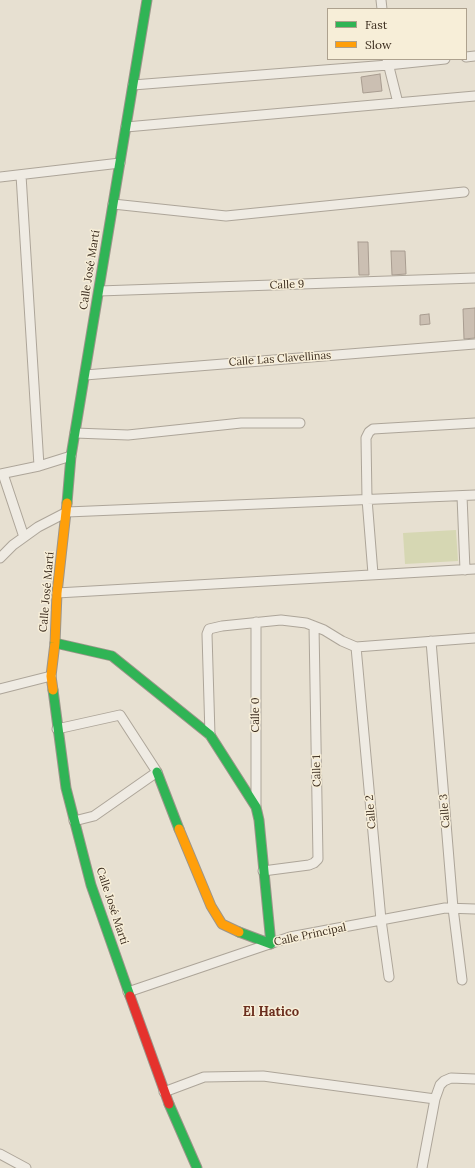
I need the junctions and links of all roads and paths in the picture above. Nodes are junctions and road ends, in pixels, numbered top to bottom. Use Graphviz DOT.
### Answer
graph roads {
  1 [pos="147,0"];
  2 [pos="426,60"];
  3 [pos="388,62"];
  4 [pos="133,85"];
  5 [pos="475,96"];
  6 [pos="398,103"];
  7 [pos="126,126"];
  8 [pos="120,163"];
  9 [pos="21,175"];
  10 [pos="0,177"];
  11 [pos="464,192"];
  12 [pos="113,204"];
  13 [pos="475,278"];
  14 [pos="99,291"];
  15 [pos="475,344"];
  16 [pos="85,375"];
  17 [pos="300,423"];
  18 [pos="475,423"];
  19 [pos="75,433"];
  20 [pos="71,456"];
  21 [pos="39,466"];
  22 [pos="2,474"];
  23 [pos="475,495"];
  24 [pos="462,496"];
  25 [pos="367,499"];
  26 [pos="66,512"];
  27 [pos="24,537"];
  28 [pos="0,558"];
  29 [pos="475,569"];
  30 [pos="465,570"];
  31 [pos="373,574"];
  32 [pos="57,594"];
  33 [pos="256,622"];
  34 [pos="314,626"];
  35 [pos="475,638"];
  36 [pos="431,641"];
  37 [pos="55,643"];
  38 [pos="356,646"];
  39 [pos="51,676"];
  40 [pos="0,689"];
  41 [pos="57,729"];
  42 [pos="210,735"];
  43 [pos="157,772"];
  44 [pos="256,807"];
  45 [pos="74,821"];
  46 [pos="263,871"];
  47 [pos="453,908"];
  48 [pos="475,909"];
  49 [pos="381,920"];
  50 [pos="271,944"];
  51 [pos="389,977"];
  52 [pos="462,980"];
  53 [pos="128,992"];
  54 [pos="475,1079"];
  55 [pos="164,1092"];
  56 [pos="435,1099"];
  57 [pos="0,1154"];
  58 [pos="26,1168"];
  59 [pos="197,1168"];
  60 [pos="422,1168"];
  1 -- 4 [label="main road, Calle José Martí"];
  2 -- 3 [label="street"];
  3 -- 4 [label="street"];
  3 -- 6 [label="street"];
  4 -- 7 [label="main road, Calle José Martí"];
  5 -- 6 [label="street"];
  6 -- 7 [label="street"];
  7 -- 8 [label="main road, Calle José Martí"];
  8 -- 9 [label="street"];
  8 -- 12 [label="main road, Calle José Martí"];
  9 -- 10 [label="street"];
  9 -- 21 [label="street"];
  11 -- 12 [label="street"];
  12 -- 14 [label="main road, Calle José Martí"];
  13 -- 14 [label="street, Calle 9"];
  14 -- 16 [label="main road, Calle José Martí"];
  15 -- 16 [label="street, Calle Las Clavellinas"];
  16 -- 19 [label="main road, Calle José Martí"];
  17 -- 19 [label="street"];
  18 -- 25 [label="street"];
  19 -- 20 [label="main road, Calle José Martí"];
  20 -- 21 [label="street"];
  20 -- 26 [label="main road, Calle José Martí"];
  21 -- 22 [label="street"];
  22 -- 27 [label="street"];
  23 -- 24 [label="street"];
  24 -- 25 [label="street"];
  24 -- 30 [label="street"];
  25 -- 26 [label="street"];
  25 -- 31 [label="street"];
  26 -- 27 [label="street"];
  26 -- 32 [label="main road, Calle José Martí"];
  27 -- 28 [label="street"];
  29 -- 30 [label="street"];
  30 -- 31 [label="street"];
  31 -- 32 [label="street"];
  32 -- 37 [label="main road, Calle José Martí"];
  33 -- 34 [label="street"];
  33 -- 42 [label="street"];
  33 -- 44 [label="street, Calle 0"];
  34 -- 38 [label="street"];
  34 -- 46 [label="street, Calle 1"];
  35 -- 36 [label="street"];
  36 -- 38 [label="street"];
  36 -- 47 [label="street, Calle 3"];
  37 -- 39 [label="main road, Calle José Martí"];
  37 -- 42 [label="main road"];
  38 -- 49 [label="street, Calle 2"];
  39 -- 40 [label="street"];
  39 -- 41 [label="main road, Calle José Martí"];
  41 -- 43 [label="street"];
  41 -- 45 [label="main road, Calle José Martí"];
  42 -- 44 [label="main road"];
  43 -- 45 [label="street"];
  43 -- 50 [label="main road"];
  44 -- 46 [label="main road"];
  45 -- 53 [label="main road, Calle José Martí"];
  46 -- 50 [label="main road"];
  47 -- 48 [label="street, Calle Principal"];
  47 -- 49 [label="street, Calle Principal"];
  47 -- 52 [label="street, Calle 3"];
  49 -- 50 [label="street, Calle Principal"];
  49 -- 51 [label="street, Calle 2"];
  50 -- 53 [label="street, Calle Principal"];
  53 -- 55 [label="main road, Calle José Martí"];
  54 -- 56 [label="street"];
  55 -- 56 [label="street"];
  55 -- 59 [label="main road, Calle José Martí"];
  56 -- 60 [label="street"];
  57 -- 58 [label="street"];
}
